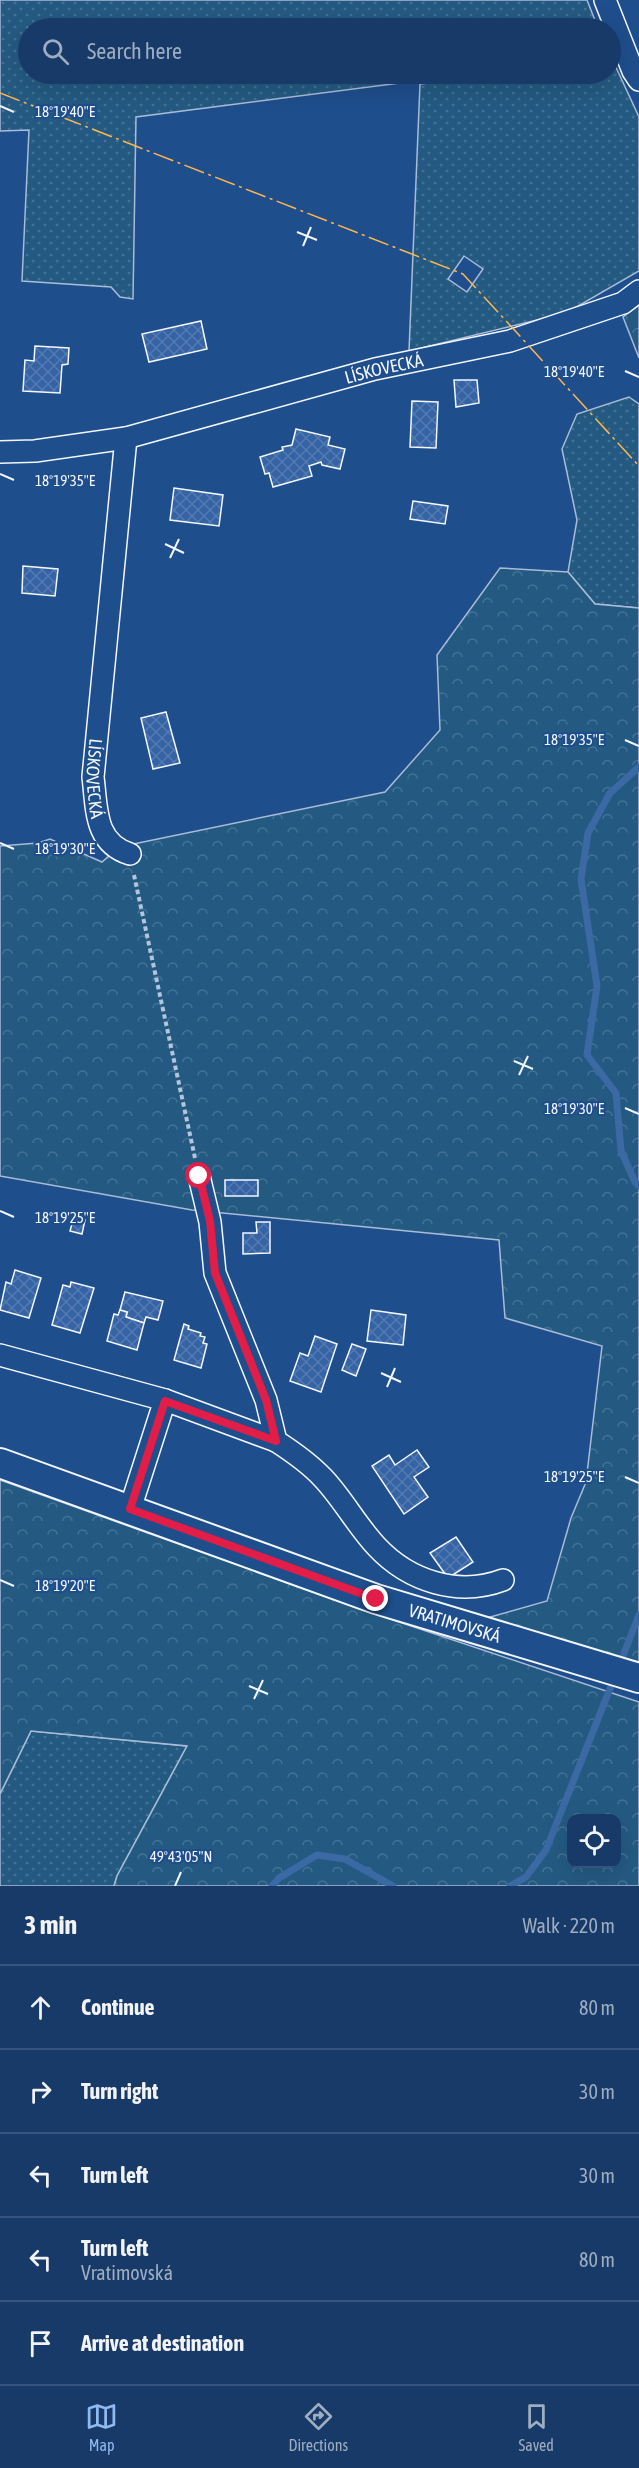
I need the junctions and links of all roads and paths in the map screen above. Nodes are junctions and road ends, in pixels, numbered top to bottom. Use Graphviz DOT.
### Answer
graph roads {
  1 [pos="605,0"];
  2 [pos="612,18"];
  3 [pos="621,41"];
  4 [pos="639,80"];
  5 [pos="639,291"];
  6 [pos="126,438"];
  7 [pos="0,452"];
  8 [pos="130,854"];
  9 [pos="199,1176"];
  10 [pos="0,1355"];
  11 [pos="165,1401"];
  12 [pos="276,1441"];
  13 [pos="0,1463"];
  14 [pos="130,1509"];
  15 [pos="503,1580"];
  16 [pos="639,1678"];
  1 -- 2 [label="street"];
  3 -- 4 [label="street"];
  5 -- 6 [label="street, LÍSKOVECKÁ"];
  6 -- 7 [label="street, LÍSKOVECKÁ"];
  6 -- 8 [label="street, LÍSKOVECKÁ"];
  8 -- 9 [label="path"];
  9 -- 12 [label="street"];
  10 -- 11 [label="street"];
  11 -- 12 [label="street"];
  11 -- 14 [label="street"];
  12 -- 15 [label="street"];
  13 -- 14 [label="main road, VRATIMOVSKÁ"];
  14 -- 16 [label="main road, VRATIMOVSKÁ"];
}
